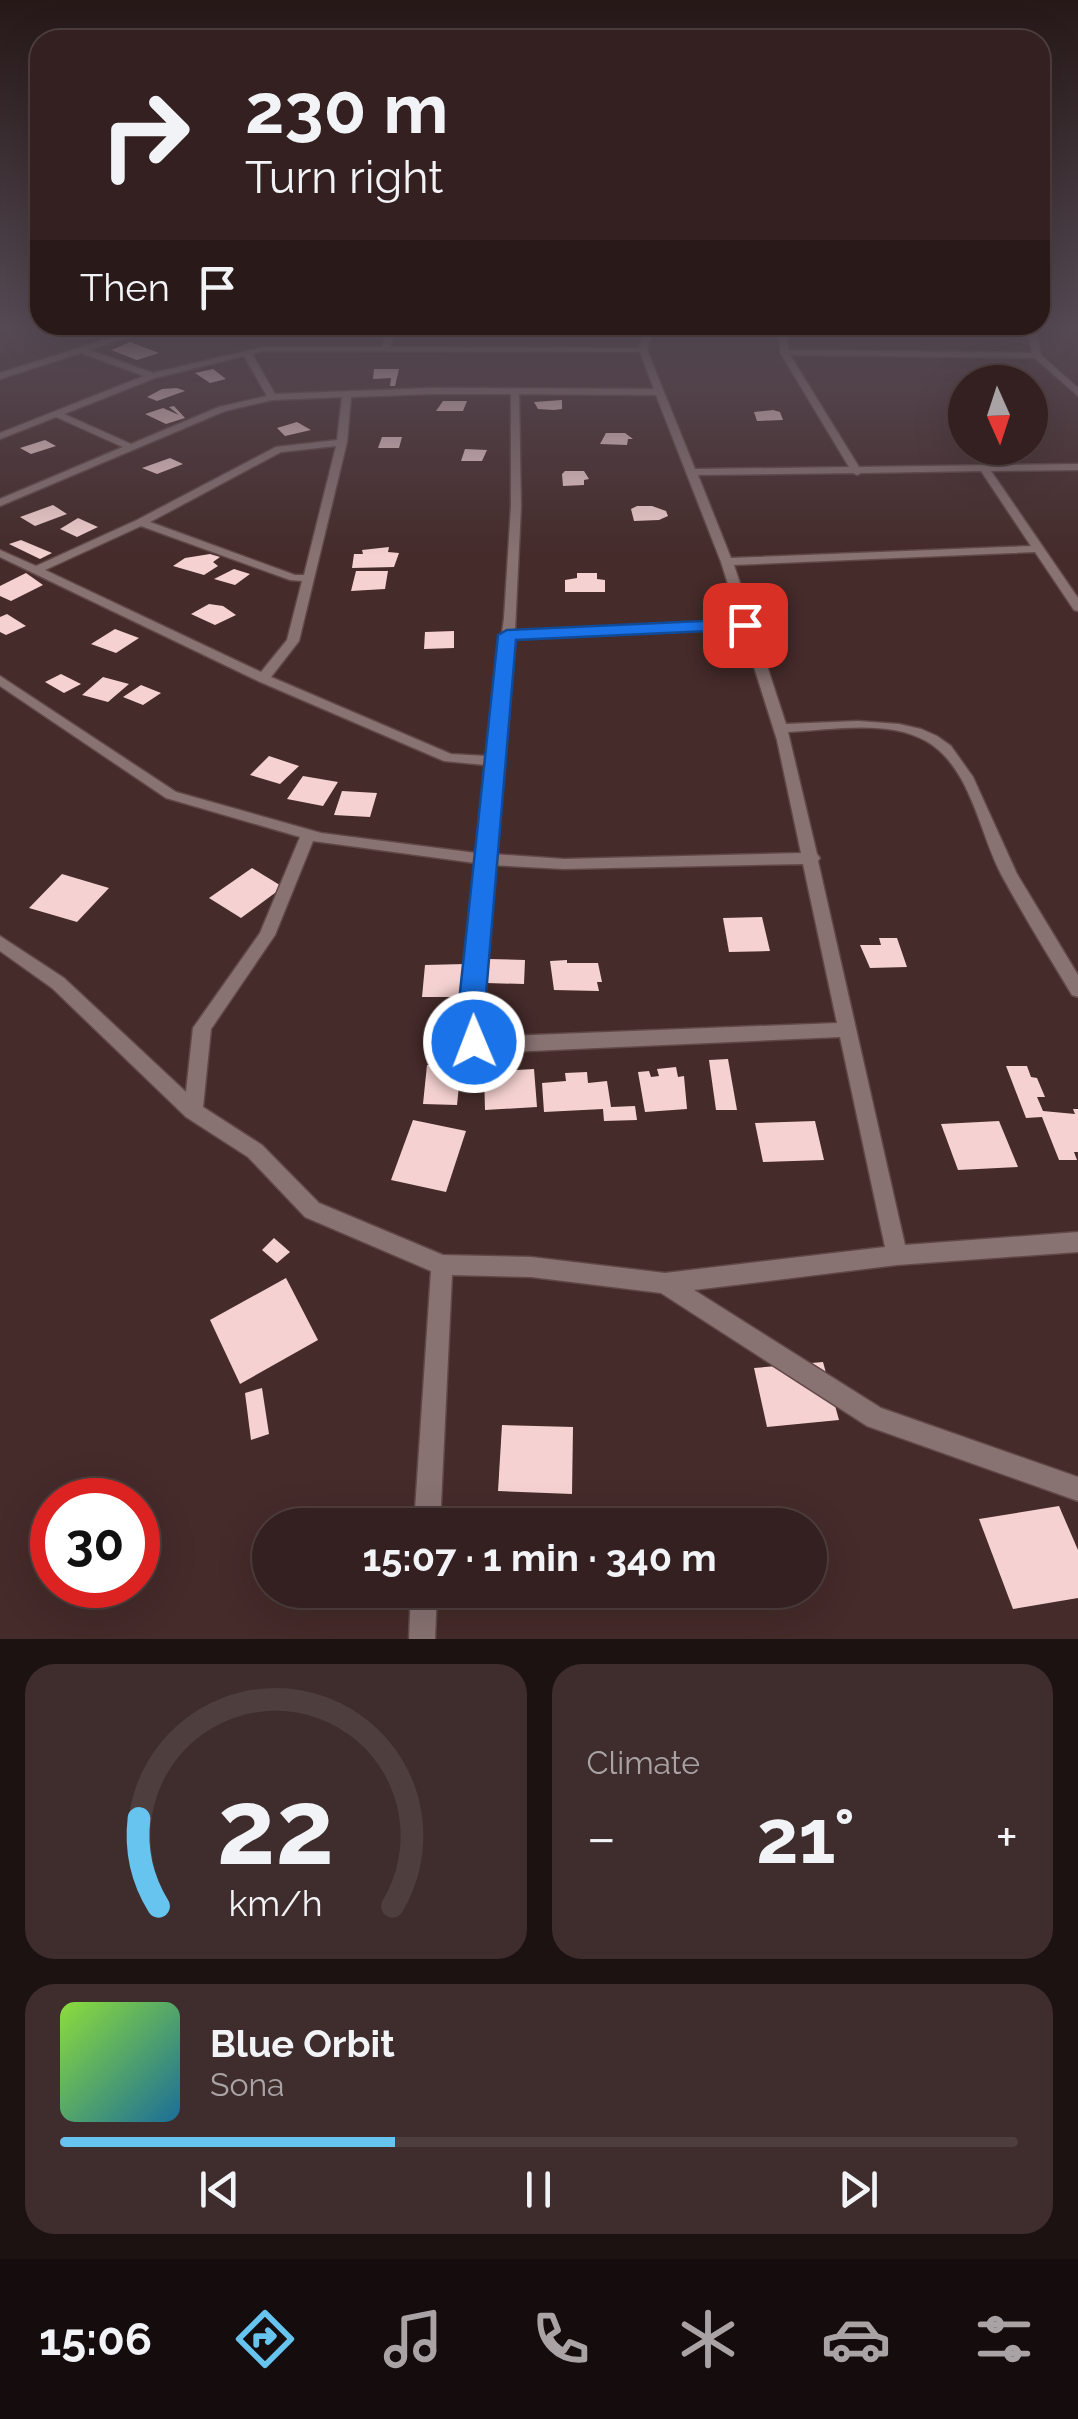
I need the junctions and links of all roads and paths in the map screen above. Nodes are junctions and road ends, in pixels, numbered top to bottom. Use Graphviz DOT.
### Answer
graph roads {
  1 [pos="86,402"];
  2 [pos="249,402"];
  3 [pos="346,402"];
  4 [pos="515,402"];
  5 [pos="664,402"];
  6 [pos="815,402"];
  7 [pos="58,414"];
  8 [pos="0,436"];
  9 [pos="342,442"];
  10 [pos="132,448"];
  11 [pos="1078,468"];
  12 [pos="985,470"];
  13 [pos="694,472"];
  14 [pos="857,472"];
  15 [pos="0,503"];
  16 [pos="141,522"];
  17 [pos="1039,549"];
  18 [pos="0,554"];
  19 [pos="727,562"];
  20 [pos="36,570"];
  21 [pos="308,578"];
  22 [pos="1078,607"];
  23 [pos="745,625"];
  24 [pos="507,635"];
  25 [pos="262,678"];
  26 [pos="0,680"];
  27 [pos="780,728"];
  28 [pos="492,761"];
  29 [pos="308,836"];
  30 [pos="812,858"];
  31 [pos="484,859"];
  32 [pos="0,942"];
  33 [pos="1078,990"];
  34 [pos="848,1030"];
  35 [pos="193,1111"];
  36 [pos="1078,1242"];
  37 [pos="898,1255"];
  38 [pos="442,1265"];
  39 [pos="665,1283"];
  40 [pos="1078,1489"];
  41 [pos="428,1508"];
  42 [pos="423,1608"];
  43 [pos="422,1639"];
  1 -- 7 [label="street"];
  2 -- 10 [label="street"];
  3 -- 9 [label="street"];
  4 -- 24 [label="street"];
  5 -- 13 [label="street"];
  6 -- 14 [label="street"];
  7 -- 8 [label="street"];
  7 -- 10 [label="street"];
  9 -- 16 [label="street"];
  9 -- 21 [label="street"];
  10 -- 15 [label="street"];
  11 -- 12 [label="street"];
  12 -- 14 [label="street"];
  12 -- 17 [label="street"];
  13 -- 14 [label="street"];
  13 -- 19 [label="street"];
  16 -- 20 [label="street"];
  16 -- 21 [label="street"];
  17 -- 19 [label="street"];
  17 -- 22 [label="street"];
  18 -- 20 [label="street"];
  19 -- 23 [label="street"];
  20 -- 25 [label="street"];
  21 -- 25 [label="street"];
  23 -- 24 [label="street"];
  23 -- 27 [label="street"];
  24 -- 28 [label="street"];
  25 -- 28 [label="street"];
  26 -- 29 [label="street"];
  27 -- 30 [label="street"];
  27 -- 33 [label="street"];
  28 -- 31 [label="street"];
  29 -- 31 [label="street"];
  29 -- 35 [label="street"];
  30 -- 31 [label="street"];
  30 -- 34 [label="street"];
  31 -- 34 [label="street"];
  32 -- 35 [label="street"];
  34 -- 37 [label="street"];
  35 -- 38 [label="street"];
  36 -- 37 [label="street"];
  37 -- 39 [label="street"];
  38 -- 39 [label="street"];
  38 -- 41 [label="street"];
  39 -- 40 [label="street"];
  42 -- 43 [label="street"];
}
